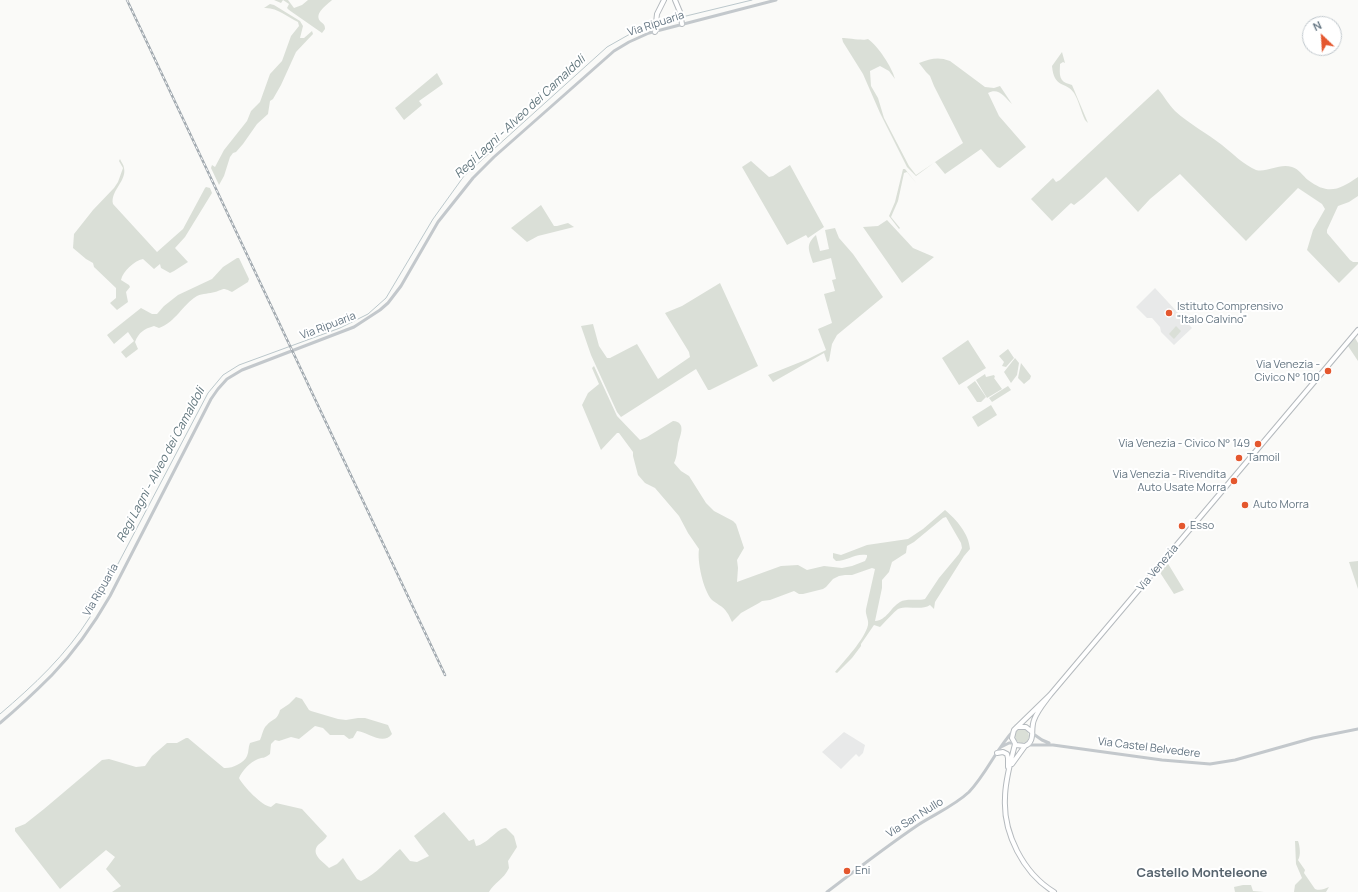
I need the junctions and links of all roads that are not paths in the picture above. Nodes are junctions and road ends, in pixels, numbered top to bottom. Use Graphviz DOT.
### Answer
graph roads {
  1 [pos="664,0"];
  2 [pos="675,0"];
  3 [pos="776,0"];
  4 [pos="682,24"];
  5 [pos="656,30"];
  6 [pos="1358,330"];
  7 [pos="1050,695"];
  8 [pos="0,723"];
  9 [pos="1015,729"];
  10 [pos="1358,729"];
  11 [pos="1032,733"];
  12 [pos="1015,743"];
  13 [pos="1026,745"];
  14 [pos="1053,745"];
  15 [pos="1000,748"];
  16 [pos="997,753"];
  17 [pos="1010,768"];
  18 [pos="1007,779"];
  19 [pos="827,892"];
  20 [pos="1054,892"];
  1 -- 5 [label="main road"];
  2 -- 4 [label="main road"];
  3 -- 4 [label="street, Via Ripuaria"];
  4 -- 5 [label="street, Via Ripuaria"];
  5 -- 8 [label="street, Via Ripuaria"];
  6 -- 7 [label="main road, Via Venezia"];
  7 -- 9 [label="main road, Via Venezia"];
  7 -- 11 [label="main road, Via Venezia"];
  9 -- 11 [label="main road"];
  9 -- 12 [label="main road"];
  9 -- 15 [label="street, Via San Nullo"];
  10 -- 14 [label="street, Via Castel Belvedere"];
  11 -- 13 [label="main road"];
  11 -- 14 [label="street"];
  12 -- 13 [label="main road"];
  12 -- 15 [label="street"];
  12 -- 17 [label="main road"];
  13 -- 14 [label="street"];
  13 -- 17 [label="main road"];
  15 -- 16 [label="street, Via San Nullo"];
  16 -- 18 [label="main road"];
  16 -- 19 [label="street, Via San Nullo"];
  17 -- 18 [label="main road"];
  18 -- 20 [label="main road"];
}
